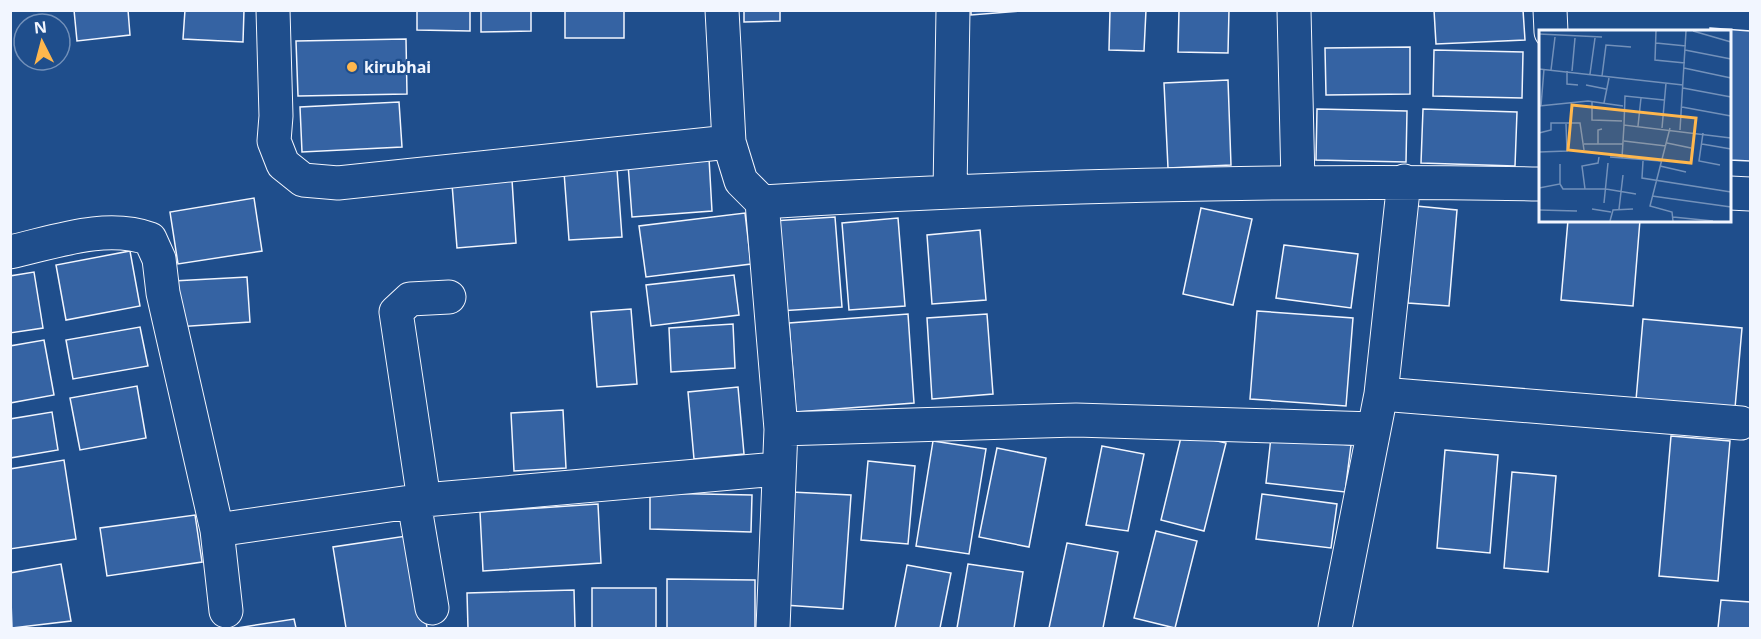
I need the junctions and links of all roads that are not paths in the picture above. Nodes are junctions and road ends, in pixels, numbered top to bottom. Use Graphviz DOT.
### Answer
graph roads {
  1 [pos="273,10"];
  2 [pos="722,10"];
  3 [pos="953,10"];
  4 [pos="1294,10"];
  5 [pos="1550,10"];
  6 [pos="1551,30"];
  7 [pos="729,142"];
  8 [pos="1404,181"];
  9 [pos="1298,183"];
  10 [pos="1539,184"];
  11 [pos="950,191"];
  12 [pos="1731,193"];
  13 [pos="1750,194"];
  14 [pos="762,202"];
  15 [pos="10,252"];
  16 [pos="449,297"];
  17 [pos="1381,394"];
  18 [pos="1741,423"];
  19 [pos="781,429"];
  20 [pos="1374,429"];
  21 [pos="777,469"];
  22 [pos="419,501"];
  23 [pos="217,530"];
  24 [pos="432,608"];
  25 [pos="226,611"];
  26 [pos="773,628"];
  27 [pos="1335,628"];
  1 -- 7 [label="street"];
  2 -- 7 [label="street"];
  3 -- 11 [label="street"];
  4 -- 9 [label="street"];
  5 -- 6 [label="street"];
  7 -- 14 [label="street"];
  8 -- 9 [label="street"];
  8 -- 10 [label="street"];
  8 -- 17 [label="street"];
  9 -- 11 [label="street"];
  11 -- 14 [label="street"];
  12 -- 13 [label="street"];
  14 -- 19 [label="street"];
  15 -- 23 [label="street"];
  16 -- 22 [label="street"];
  17 -- 18 [label="street"];
  17 -- 20 [label="street"];
  19 -- 20 [label="street"];
  19 -- 21 [label="street"];
  20 -- 27 [label="street"];
  21 -- 22 [label="street"];
  21 -- 26 [label="street"];
  22 -- 23 [label="street"];
  22 -- 24 [label="street"];
  23 -- 25 [label="street"];
}
